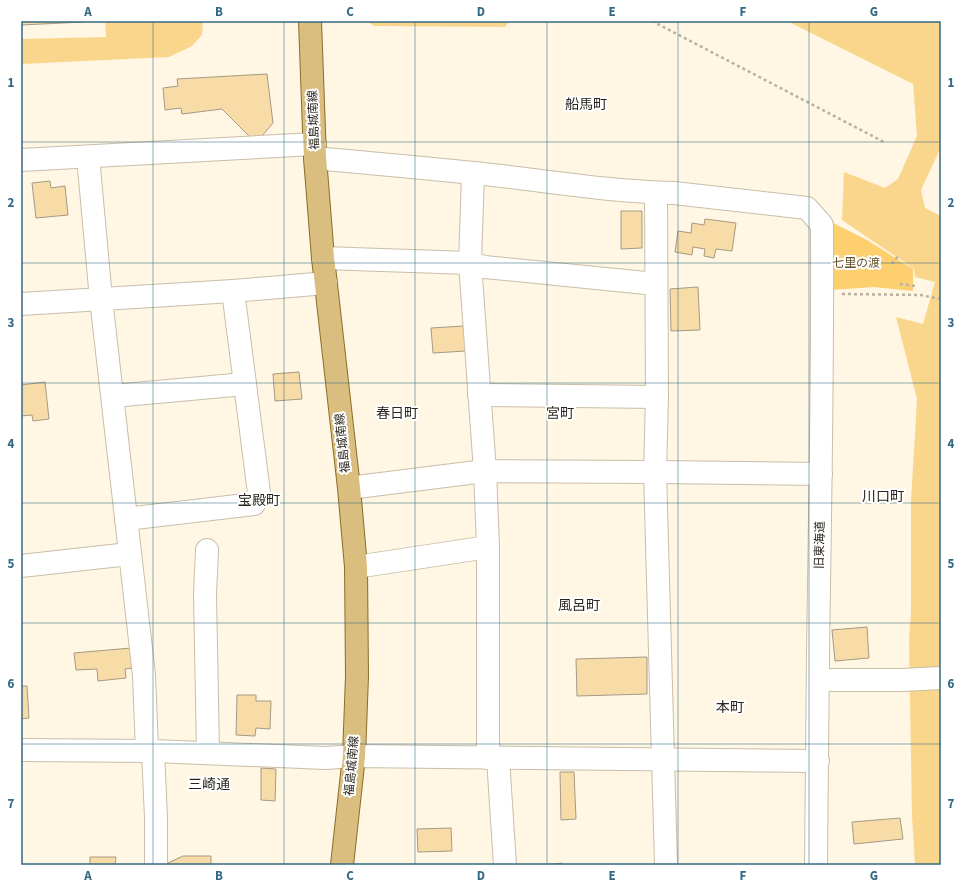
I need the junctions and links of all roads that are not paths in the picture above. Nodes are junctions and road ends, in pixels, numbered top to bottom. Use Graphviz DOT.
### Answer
graph roads {
  1 [pos="310,21"];
  2 [pos="315,151"];
  3 [pos="88,157"];
  4 [pos="21,160"];
  5 [pos="473,173"];
  6 [pos="656,193"];
  7 [pos="323,258"];
  8 [pos="470,263"];
  9 [pos="326,283"];
  10 [pos="656,284"];
  11 [pos="233,291"];
  12 [pos="101,299"];
  13 [pos="21,304"];
  14 [pos="245,384"];
  15 [pos="479,395"];
  16 [pos="113,396"];
  17 [pos="657,397"];
  18 [pos="485,471"];
  19 [pos="655,472"];
  20 [pos="821,474"];
  21 [pos="348,488"];
  22 [pos="126,518"];
  23 [pos="488,547"];
  24 [pos="207,550"];
  25 [pos="129,554"];
  26 [pos="21,566"];
  27 [pos="356,567"];
  28 [pos="941,678"];
  29 [pos="818,680"];
  30 [pos="21,750"];
  31 [pos="150,751"];
  32 [pos="208,753"];
  33 [pos="354,756"];
  34 [pos="493,758"];
  35 [pos="663,759"];
  36 [pos="818,761"];
  37 [pos="156,865"];
  38 [pos="342,865"];
  39 [pos="505,865"];
  40 [pos="666,865"];
  41 [pos="816,865"];
  1 -- 2 [label="main road, 福島城南線"];
  2 -- 3 [label="street"];
  2 -- 5 [label="street"];
  2 -- 7 [label="main road, 福島城南線"];
  3 -- 4 [label="street"];
  3 -- 12 [label="street"];
  5 -- 6 [label="street"];
  5 -- 8 [label="street"];
  6 -- 10 [label="street"];
  6 -- 20 [label="street, 旧東海道"];
  7 -- 8 [label="street"];
  7 -- 9 [label="main road, 福島城南線"];
  8 -- 10 [label="street"];
  8 -- 15 [label="street"];
  9 -- 11 [label="street"];
  9 -- 21 [label="main road, 福島城南線"];
  10 -- 17 [label="street"];
  11 -- 12 [label="street"];
  11 -- 14 [label="street"];
  12 -- 13 [label="street"];
  12 -- 16 [label="street"];
  14 -- 16 [label="street"];
  14 -- 22 [label="street"];
  15 -- 17 [label="street"];
  15 -- 18 [label="street"];
  16 -- 22 [label="street"];
  17 -- 19 [label="street"];
  18 -- 19 [label="street"];
  18 -- 21 [label="street"];
  18 -- 23 [label="street"];
  19 -- 20 [label="street"];
  19 -- 35 [label="street"];
  20 -- 29 [label="street, 旧東海道"];
  21 -- 27 [label="main road, 福島城南線"];
  22 -- 25 [label="street"];
  23 -- 27 [label="street"];
  23 -- 34 [label="street"];
  24 -- 32 [label="street"];
  25 -- 26 [label="street"];
  25 -- 31 [label="street"];
  27 -- 33 [label="main road, 福島城南線"];
  28 -- 29 [label="street"];
  29 -- 36 [label="street, 旧東海道"];
  30 -- 31 [label="street"];
  31 -- 32 [label="street"];
  31 -- 37 [label="street"];
  32 -- 33 [label="street"];
  33 -- 34 [label="street"];
  33 -- 38 [label="main road, 福島城南線"];
  34 -- 35 [label="street"];
  34 -- 39 [label="street"];
  35 -- 36 [label="street"];
  35 -- 40 [label="street"];
  36 -- 41 [label="street, 旧東海道"];
}
